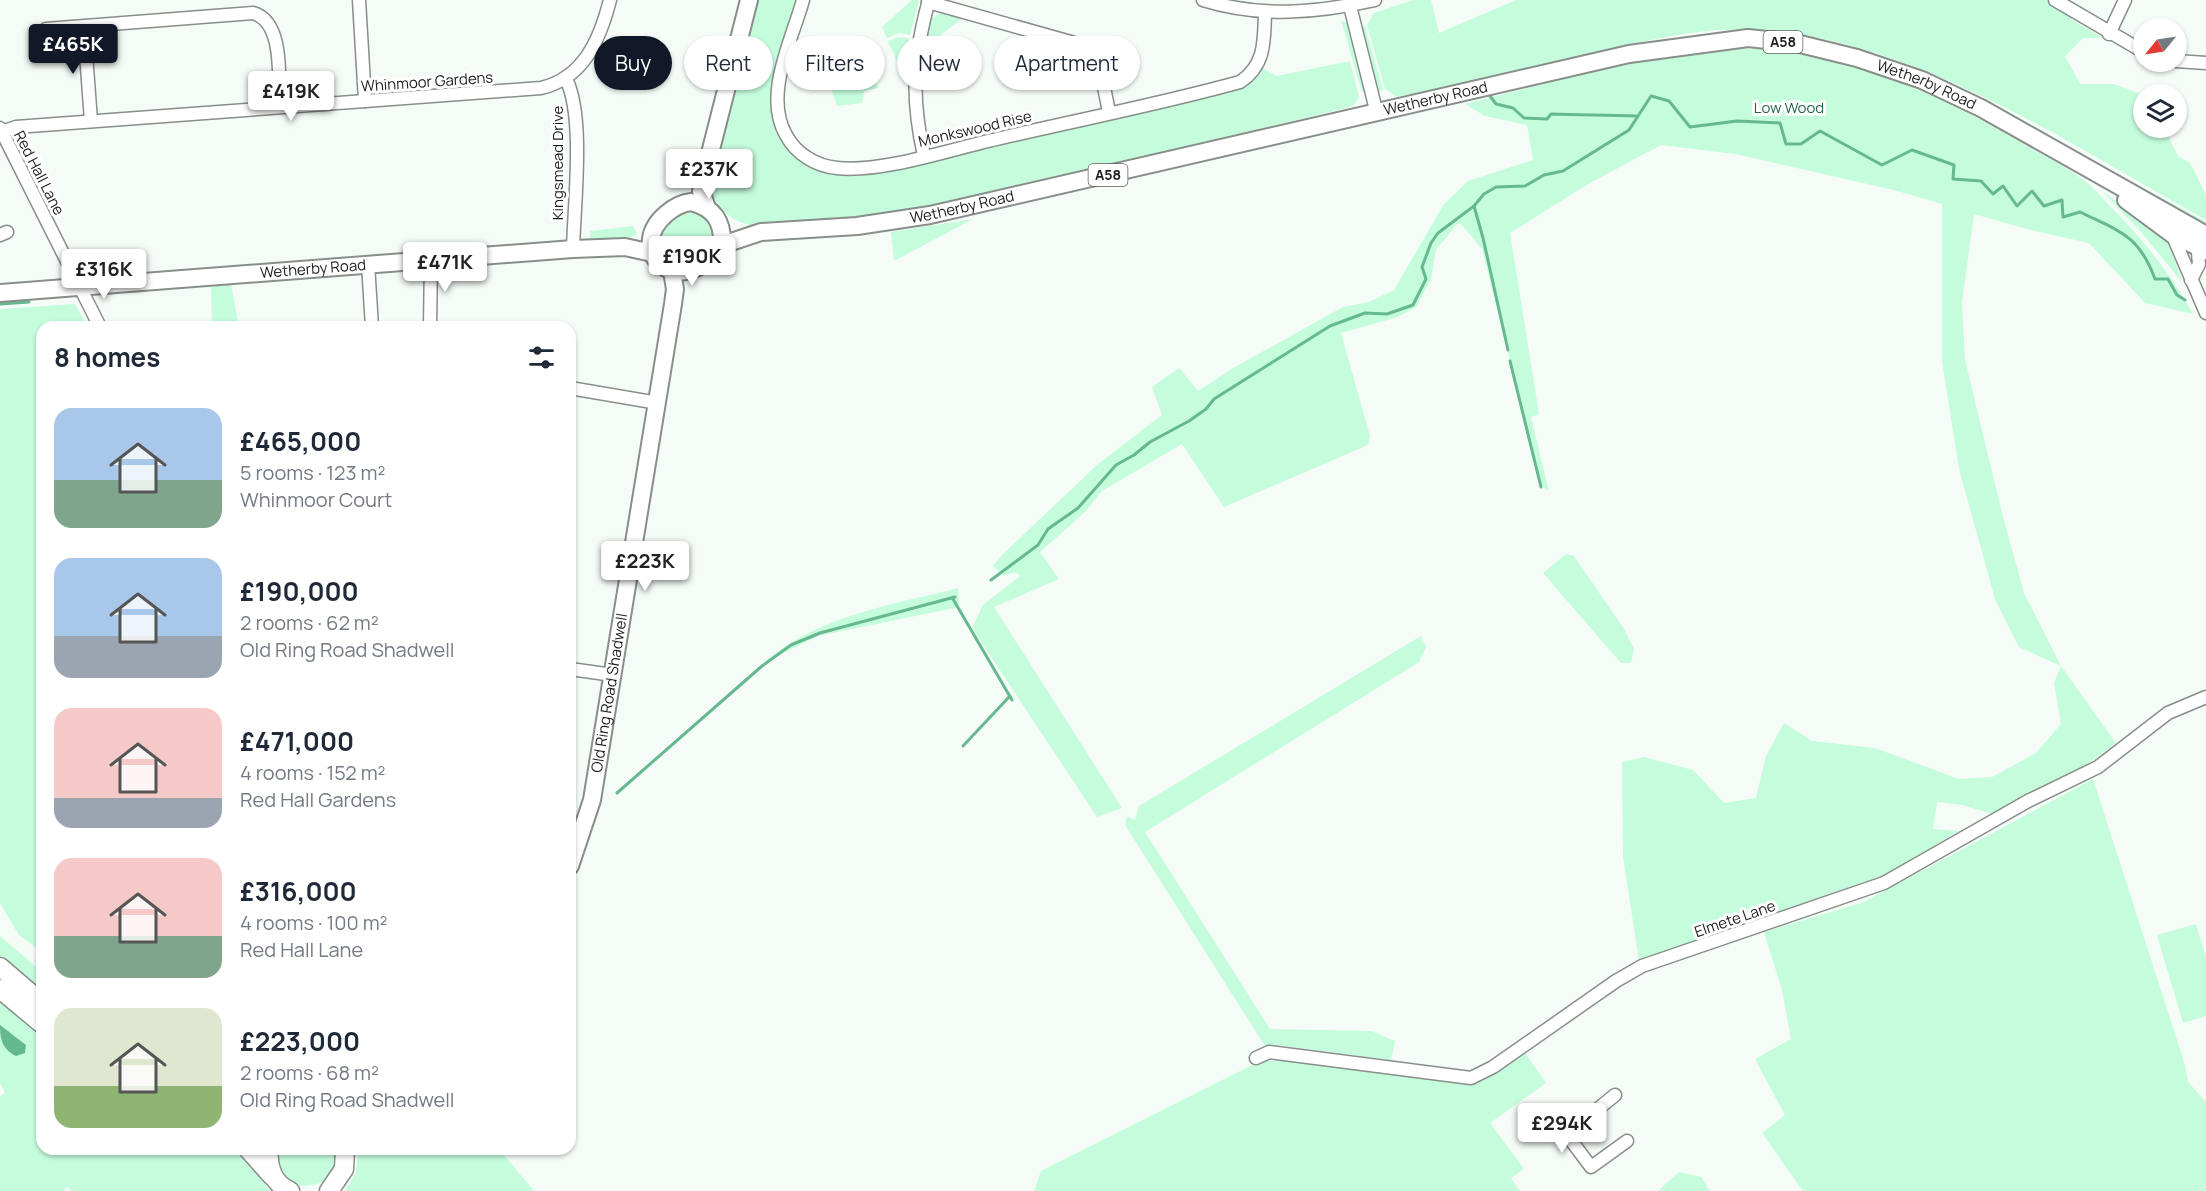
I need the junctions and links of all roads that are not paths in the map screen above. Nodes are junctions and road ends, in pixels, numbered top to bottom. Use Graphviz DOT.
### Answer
graph roads {
  1 [pos="359,0"];
  2 [pos="610,0"];
  3 [pos="748,0"];
  4 [pos="803,0"];
  5 [pos="1203,0"];
  6 [pos="1375,0"];
  7 [pos="2055,0"];
  8 [pos="2125,0"];
  9 [pos="928,1"];
  10 [pos="1350,6"];
  11 [pos="1265,12"];
  12 [pos="84,27"];
  13 [pos="46,29"];
  14 [pos="2109,34"];
  15 [pos="2133,46"];
  16 [pos="2187,62"];
  17 [pos="2206,63"];
  18 [pos="566,79"];
  19 [pos="365,101"];
  20 [pos="280,107"];
  21 [pos="1376,110"];
  22 [pos="1109,112"];
  23 [pos="91,121"];
  24 [pos="1,130"];
  25 [pos="924,156"];
  26 [pos="705,173"];
  27 [pos="683,203"];
  28 [pos="713,213"];
  29 [pos="2177,228"];
  30 [pos="652,231"];
  31 [pos="761,232"];
  32 [pos="722,245"];
  33 [pos="626,247"];
  34 [pos="573,249"];
  35 [pos="2204,250"];
  36 [pos="652,253"];
  37 [pos="431,260"];
  38 [pos="368,264"];
  39 [pos="2184,266"];
  40 [pos="700,268"];
  41 [pos="672,271"];
  42 [pos="2191,280"];
  43 [pos="80,286"];
  44 [pos="0,292"];
  45 [pos="673,304"];
  46 [pos="2206,313"];
  47 [pos="97,321"];
  48 [pos="372,321"];
  49 [pos="430,321"];
  50 [pos="576,389"];
  51 [pos="658,403"];
  52 [pos="576,670"];
  53 [pos="613,675"];
  54 [pos="2206,697"];
  55 [pos="576,848"];
  56 [pos="0,967"];
  57 [pos="0,989"];
  58 [pos="36,998"];
  59 [pos="36,1019"];
  60 [pos="1257,1058"];
  61 [pos="1616,1095"];
  62 [pos="1627,1141"];
  63 [pos="253,1155"];
  64 [pos="269,1155"];
  65 [pos="345,1155"];
  66 [pos="281,1186"];
  67 [pos="333,1187"];
  68 [pos="319,1191"];
  1 -- 19 [label="street"];
  2 -- 18 [label="street"];
  3 -- 26 [label="main road"];
  4 -- 25 [label="street, Monkswood Rise"];
  5 -- 11 [label="street"];
  6 -- 10 [label="street"];
  7 -- 14 [label="street"];
  8 -- 14 [label="street"];
  9 -- 22 [label="street"];
  9 -- 25 [label="street"];
  10 -- 11 [label="street"];
  10 -- 21 [label="street"];
  11 -- 22 [label="street, Monkswood Rise"];
  12 -- 13 [label="street"];
  12 -- 20 [label="street"];
  12 -- 23 [label="street"];
  14 -- 15 [label="street"];
  16 -- 17 [label="street"];
  18 -- 19 [label="street, Whinmoor Gardens"];
  18 -- 34 [label="street, Kingsmead Drive"];
  19 -- 20 [label="street, Whinmoor Gardens"];
  20 -- 23 [label="street, Whinmoor Gardens"];
  21 -- 29 [label="main road, Wetherby Road / A58"];
  21 -- 31 [label="main road, Wetherby Road / A58"];
  22 -- 25 [label="street, Monkswood Rise"];
  23 -- 24 [label="street, Whinmoor Gardens"];
  24 -- 43 [label="street, Red Hall Lane"];
  26 -- 27 [label="main road"];
  26 -- 28 [label="main road"];
  27 -- 28 [label="main road, A58"];
  27 -- 30 [label="main road"];
  28 -- 31 [label="main road, A58"];
  28 -- 32 [label="main road"];
  29 -- 35 [label="main road, A58"];
  29 -- 39 [label="street"];
  30 -- 33 [label="main road"];
  30 -- 36 [label="main road"];
  31 -- 32 [label="main road, A58"];
  32 -- 40 [label="main road, A58"];
  33 -- 34 [label="main road, Wetherby Road"];
  33 -- 36 [label="main road"];
  34 -- 37 [label="main road, Wetherby Road"];
  35 -- 39 [label="street"];
  35 -- 42 [label="street"];
  36 -- 41 [label="main road"];
  37 -- 38 [label="main road, Wetherby Road"];
  37 -- 49 [label="street"];
  38 -- 43 [label="main road, Wetherby Road"];
  38 -- 48 [label="street"];
  39 -- 42 [label="street"];
  40 -- 41 [label="main road"];
  40 -- 45 [label="main road, Old Ring Road Shadwell"];
  41 -- 45 [label="main road, Old Ring Road Shadwell"];
  42 -- 46 [label="street"];
  43 -- 44 [label="main road, Wetherby Road"];
  43 -- 47 [label="street, Red Hall Lane"];
  45 -- 51 [label="main road, Old Ring Road Shadwell"];
  50 -- 51 [label="street"];
  51 -- 53 [label="main road, Old Ring Road Shadwell"];
  52 -- 53 [label="street"];
  53 -- 55 [label="main road, Old Ring Road Shadwell"];
  54 -- 60 [label="street, Elmete Lane"];
  56 -- 58 [label="highway"];
  57 -- 59 [label="highway"];
  61 -- 62 [label="street"];
  63 -- 66 [label="highway"];
  64 -- 66 [label="highway"];
  65 -- 67 [label="highway"];
  67 -- 68 [label="highway"];
}
